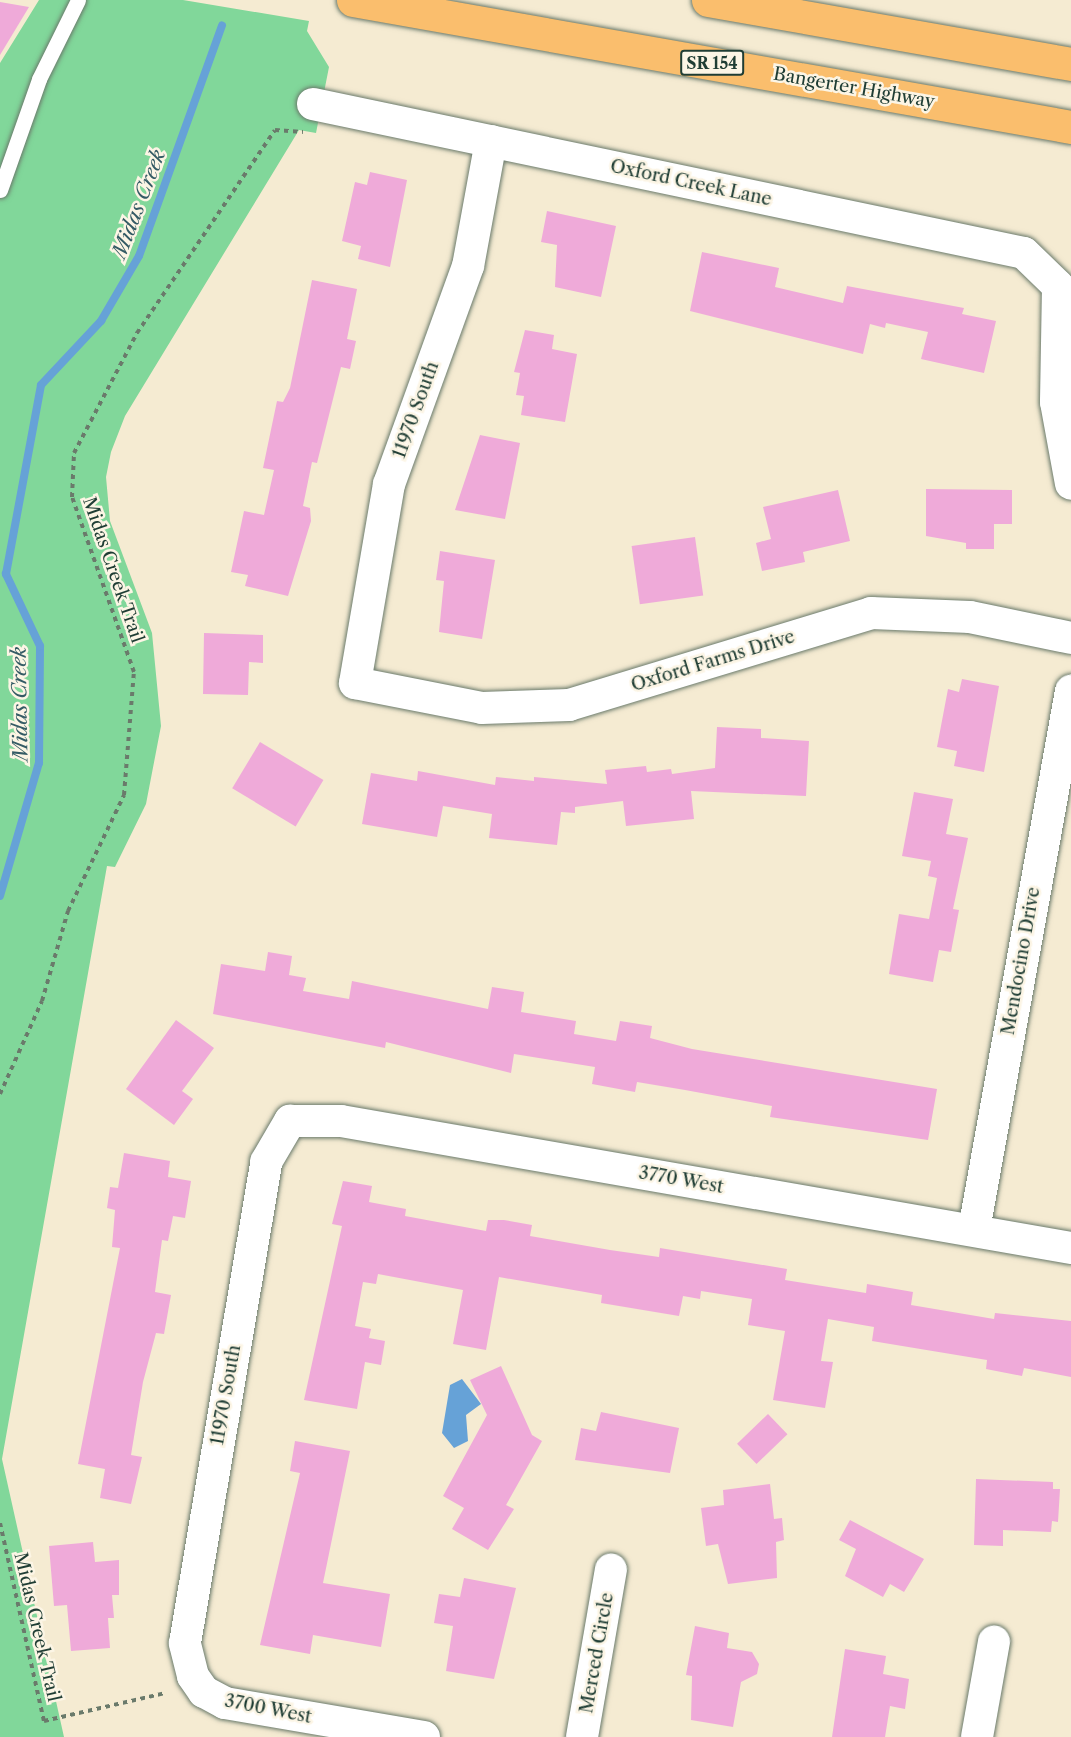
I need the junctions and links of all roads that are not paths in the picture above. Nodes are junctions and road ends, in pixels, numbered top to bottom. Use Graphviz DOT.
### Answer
graph roads {
  1 [pos="78,0"];
  2 [pos="353,0"];
  3 [pos="708,0"];
  4 [pos="1071,64"];
  5 [pos="312,118"];
  6 [pos="1071,127"];
  7 [pos="490,141"];
  8 [pos="0,190"];
  9 [pos="1071,484"];
  10 [pos="1071,638"];
  11 [pos="355,683"];
  12 [pos="1071,692"];
  13 [pos="290,1121"];
  14 [pos="974,1230"];
  15 [pos="1071,1248"];
  16 [pos="611,1569"];
  17 [pos="994,1641"];
  18 [pos="193,1676"];
  19 [pos="424,1737"];
  20 [pos="582,1737"];
  21 [pos="976,1737"];
  1 -- 8 [label="lane"];
  2 -- 6 [label="highway, Bangerter Highway / SR 154"];
  3 -- 4 [label="highway"];
  5 -- 7 [label="street, Oxford Creek Lane"];
  7 -- 9 [label="street, Oxford Creek Lane"];
  7 -- 11 [label="street, 11970 South"];
  10 -- 11 [label="street, Oxford Farms Drive"];
  12 -- 14 [label="street, Mendocino Drive"];
  13 -- 14 [label="street, 3770 West"];
  13 -- 18 [label="street, 11970 South"];
  14 -- 15 [label="street, 3770 West"];
  16 -- 20 [label="street, Merced Circle"];
  17 -- 21 [label="street"];
  18 -- 19 [label="street, 3700 West"];
}
